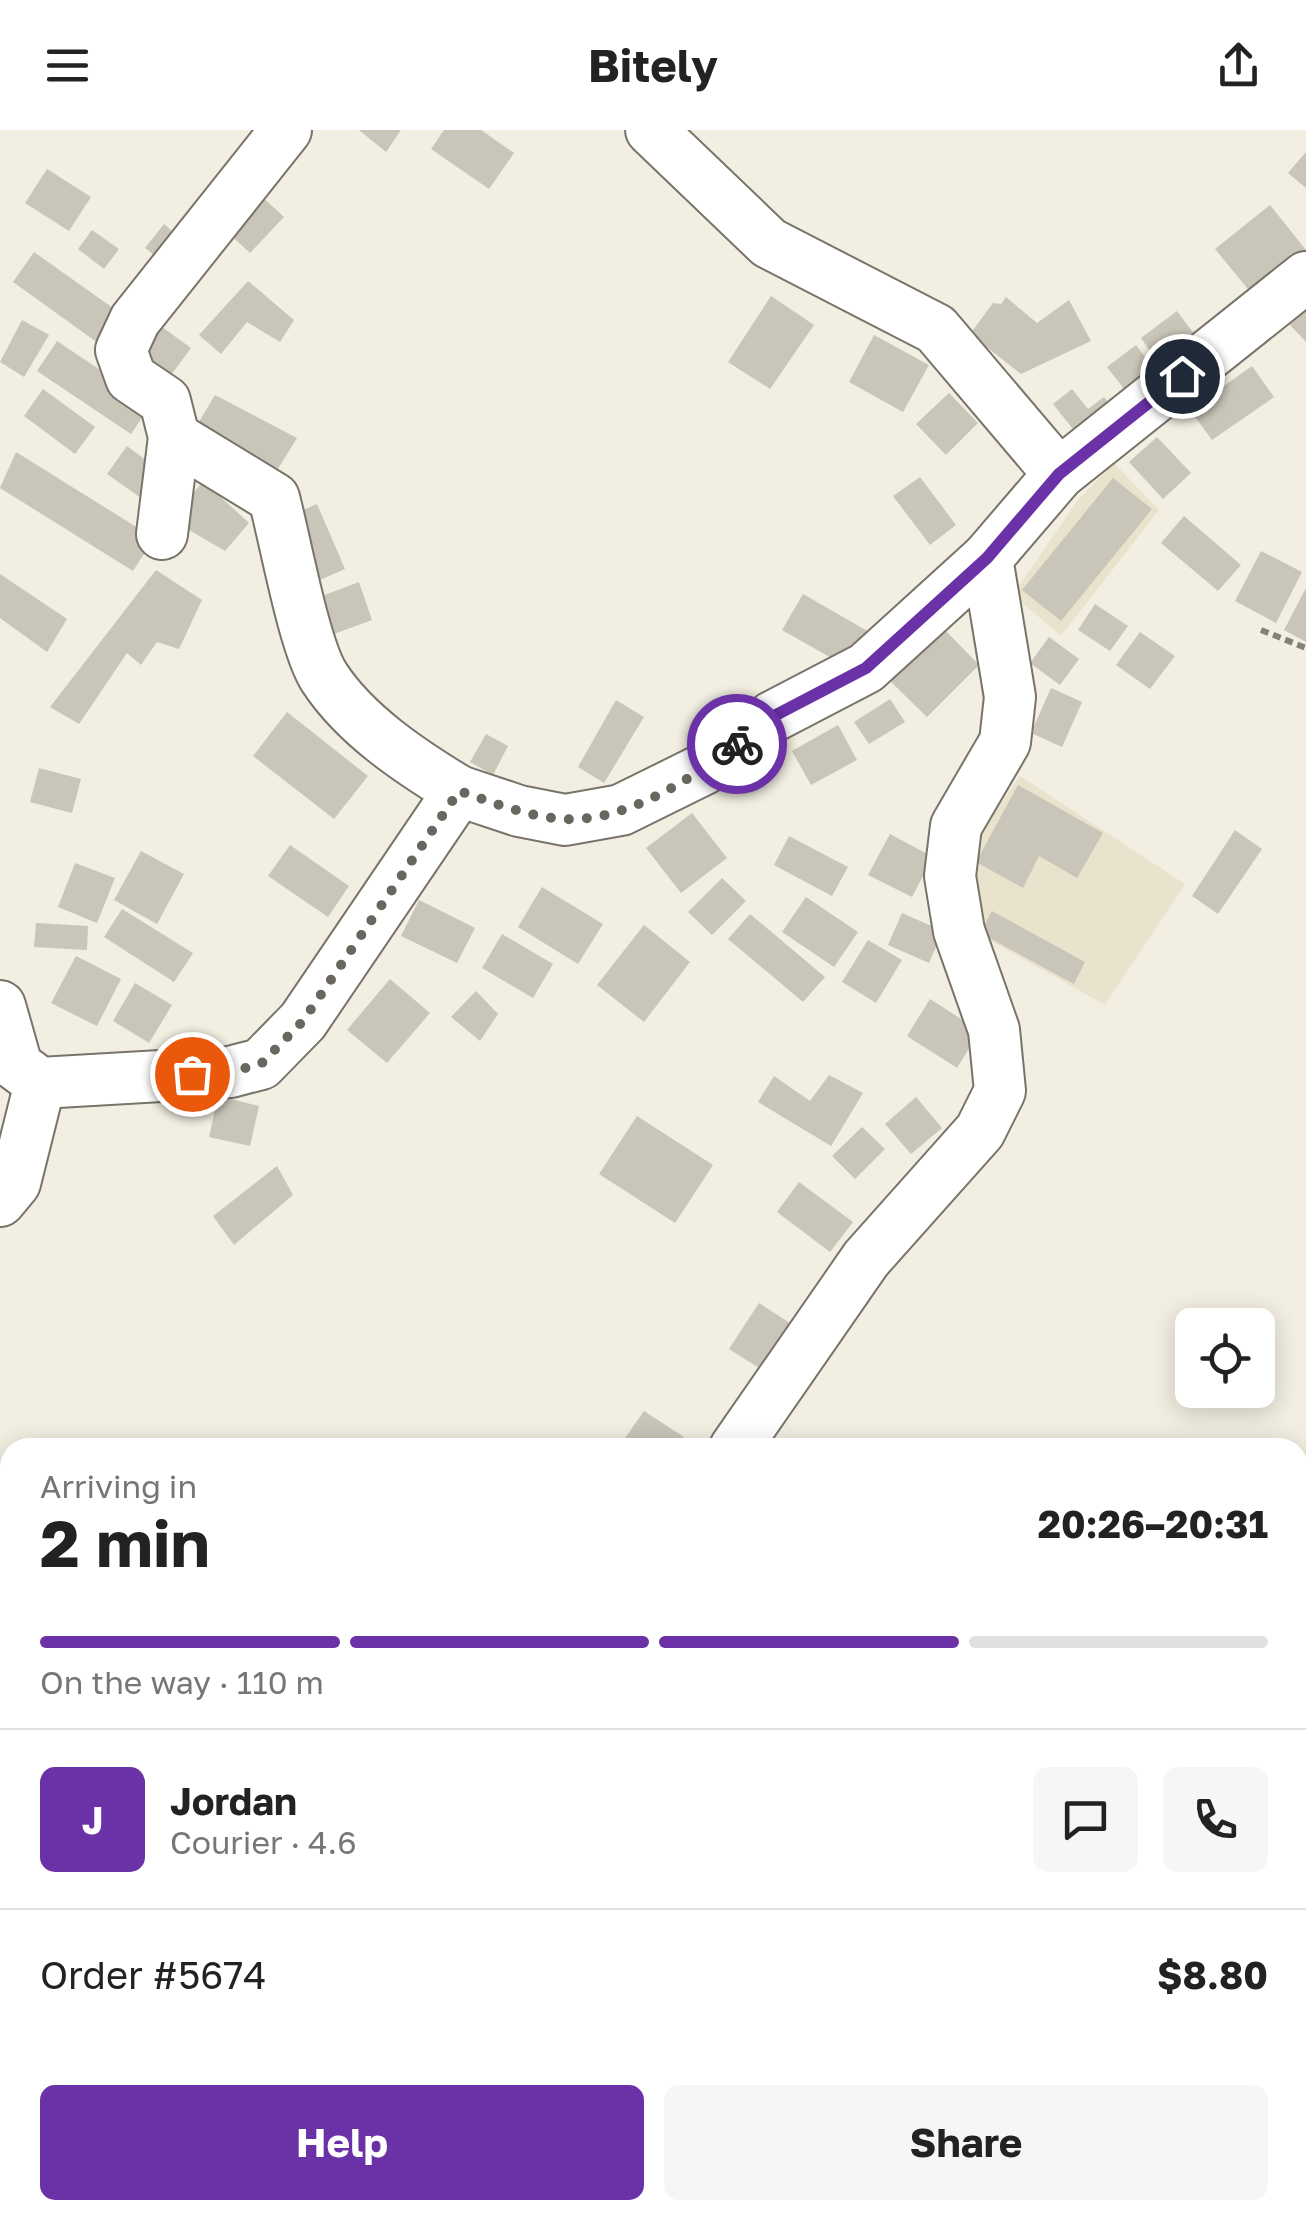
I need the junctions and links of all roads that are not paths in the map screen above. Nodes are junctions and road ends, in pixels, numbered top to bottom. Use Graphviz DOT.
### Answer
graph roads {
  1 [pos="286,130"];
  2 [pos="651,130"];
  3 [pos="1306,277"];
  4 [pos="174,437"];
  5 [pos="1059,474"];
  6 [pos="162,534"];
  7 [pos="987,558"];
  8 [pos="459,791"];
  9 [pos="0,1006"];
  10 [pos="40,1083"];
  11 [pos="0,1201"];
  12 [pos="742,1438"];
  1 -- 4 [label="street"];
  2 -- 5 [label="street"];
  3 -- 5 [label="street"];
  4 -- 6 [label="street"];
  4 -- 8 [label="street"];
  5 -- 7 [label="street"];
  7 -- 8 [label="street"];
  7 -- 12 [label="street"];
  8 -- 10 [label="street"];
  9 -- 10 [label="street"];
  10 -- 11 [label="street"];
}
